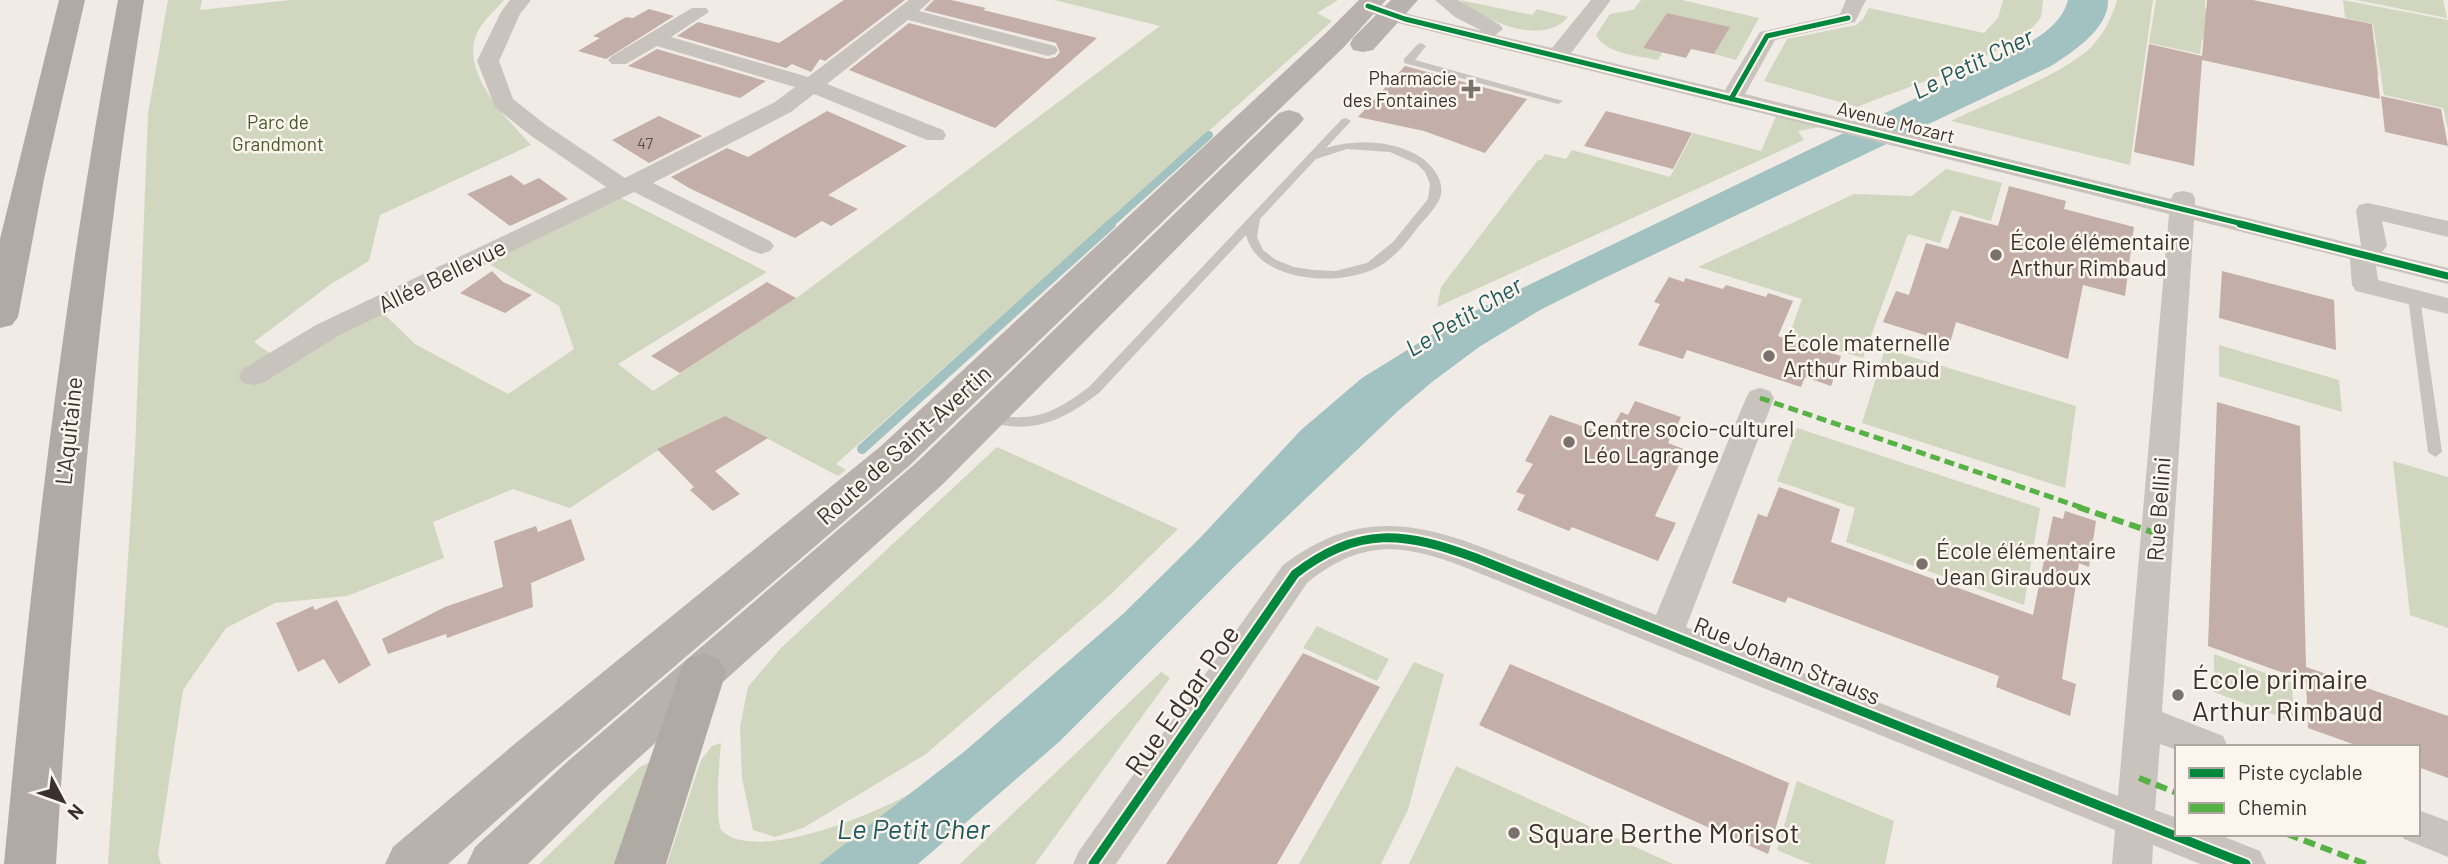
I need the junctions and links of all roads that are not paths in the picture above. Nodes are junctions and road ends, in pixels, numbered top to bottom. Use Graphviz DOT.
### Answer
graph roads {
  1 [pos="72,0"];
  2 [pos="131,0"];
  3 [pos="522,0"];
  4 [pos="1445,0"];
  5 [pos="1601,0"];
  6 [pos="1856,0"];
  7 [pos="1387,6"];
  8 [pos="912,7"];
  9 [pos="699,12"];
  10 [pos="1493,29"];
  11 [pos="654,39"];
  12 [pos="1422,46"];
  13 [pos="1048,50"];
  14 [pos="1562,51"];
  15 [pos="619,60"];
  16 [pos="811,85"];
  17 [pos="1735,93"];
  18 [pos="1559,101"];
  19 [pos="1346,121"];
  20 [pos="935,135"];
  21 [pos="1311,157"];
  22 [pos="629,186"];
  23 [pos="2182,203"];
  24 [pos="1264,206"];
  25 [pos="2448,229"];
  26 [pos="761,246"];
  27 [pos="2368,250"];
  28 [pos="2448,263"];
  29 [pos="2448,276"];
  30 [pos="2414,298"];
  31 [pos="2448,306"];
  32 [pos="0,317"];
  33 [pos="253,376"];
  34 [pos="1760,398"];
  35 [pos="989,418"];
  36 [pos="2435,452"];
  37 [pos="1308,562"];
  38 [pos="1666,633"];
  39 [pos="703,672"];
  40 [pos="2143,721"];
  41 [pos="2205,745"];
  42 [pos="2136,821"];
  43 [pos="2420,828"];
  44 [pos="2448,839"];
  45 [pos="30,864"];
  46 [pos="411,864"];
  47 [pos="493,864"];
  48 [pos="640,864"];
  49 [pos="1093,864"];
  50 [pos="2132,864"];
  51 [pos="2246,864"];
  1 -- 32 [label="highway"];
  2 -- 45 [label="highway, L'Aquitaine"];
  3 -- 22 [label="street"];
  4 -- 10 [label="street, Avenue Mozart"];
  5 -- 14 [label="street"];
  6 -- 17 [label="street"];
  7 -- 10 [label="street, Avenue Mozart"];
  7 -- 14 [label="street, Avenue Mozart"];
  7 -- 35 [label="main road, Route de Saint-Avertin"];
  7 -- 46 [label="main road, Route de Saint-Avertin"];
  8 -- 13 [label="street, Allée Bellevue"];
  8 -- 16 [label="street, Allée Bellevue"];
  9 -- 11 [label="street"];
  10 -- 14 [label="street, Avenue Mozart"];
  11 -- 15 [label="street"];
  11 -- 16 [label="street"];
  12 -- 18 [label="lane"];
  14 -- 17 [label="street, Avenue Mozart"];
  16 -- 20 [label="street"];
  16 -- 22 [label="street, Allée Bellevue"];
  17 -- 23 [label="street, Avenue Mozart"];
  19 -- 21 [label="lane"];
  21 -- 24 [label="lane"];
  21 -- 24 [label="lane"];
  22 -- 26 [label="street"];
  22 -- 33 [label="street, Allée Bellevue"];
  23 -- 27 [label="street, Avenue Mozart"];
  23 -- 40 [label="street, Rue Bellini"];
  24 -- 35 [label="lane"];
  25 -- 27 [label="street"];
  27 -- 28 [label="street, Avenue Mozart"];
  27 -- 29 [label="street, Avenue Mozart"];
  27 -- 30 [label="street"];
  30 -- 31 [label="street"];
  30 -- 36 [label="lane"];
  34 -- 38 [label="street"];
  35 -- 39 [label="main road, Route de Saint-Avertin"];
  37 -- 38 [label="street, Rue Johann Strauss"];
  37 -- 49 [label="street, Rue Edgar Poe"];
  38 -- 42 [label="street, Rue Johann Strauss"];
  39 -- 47 [label="main road, Route de Saint-Avertin"];
  39 -- 48 [label="highway"];
  40 -- 41 [label="street"];
  40 -- 42 [label="street, Rue Bellini"];
  42 -- 50 [label="street, Rue Bellini"];
  42 -- 51 [label="street, Rue Johann Strauss"];
  43 -- 44 [label="street"];
}
